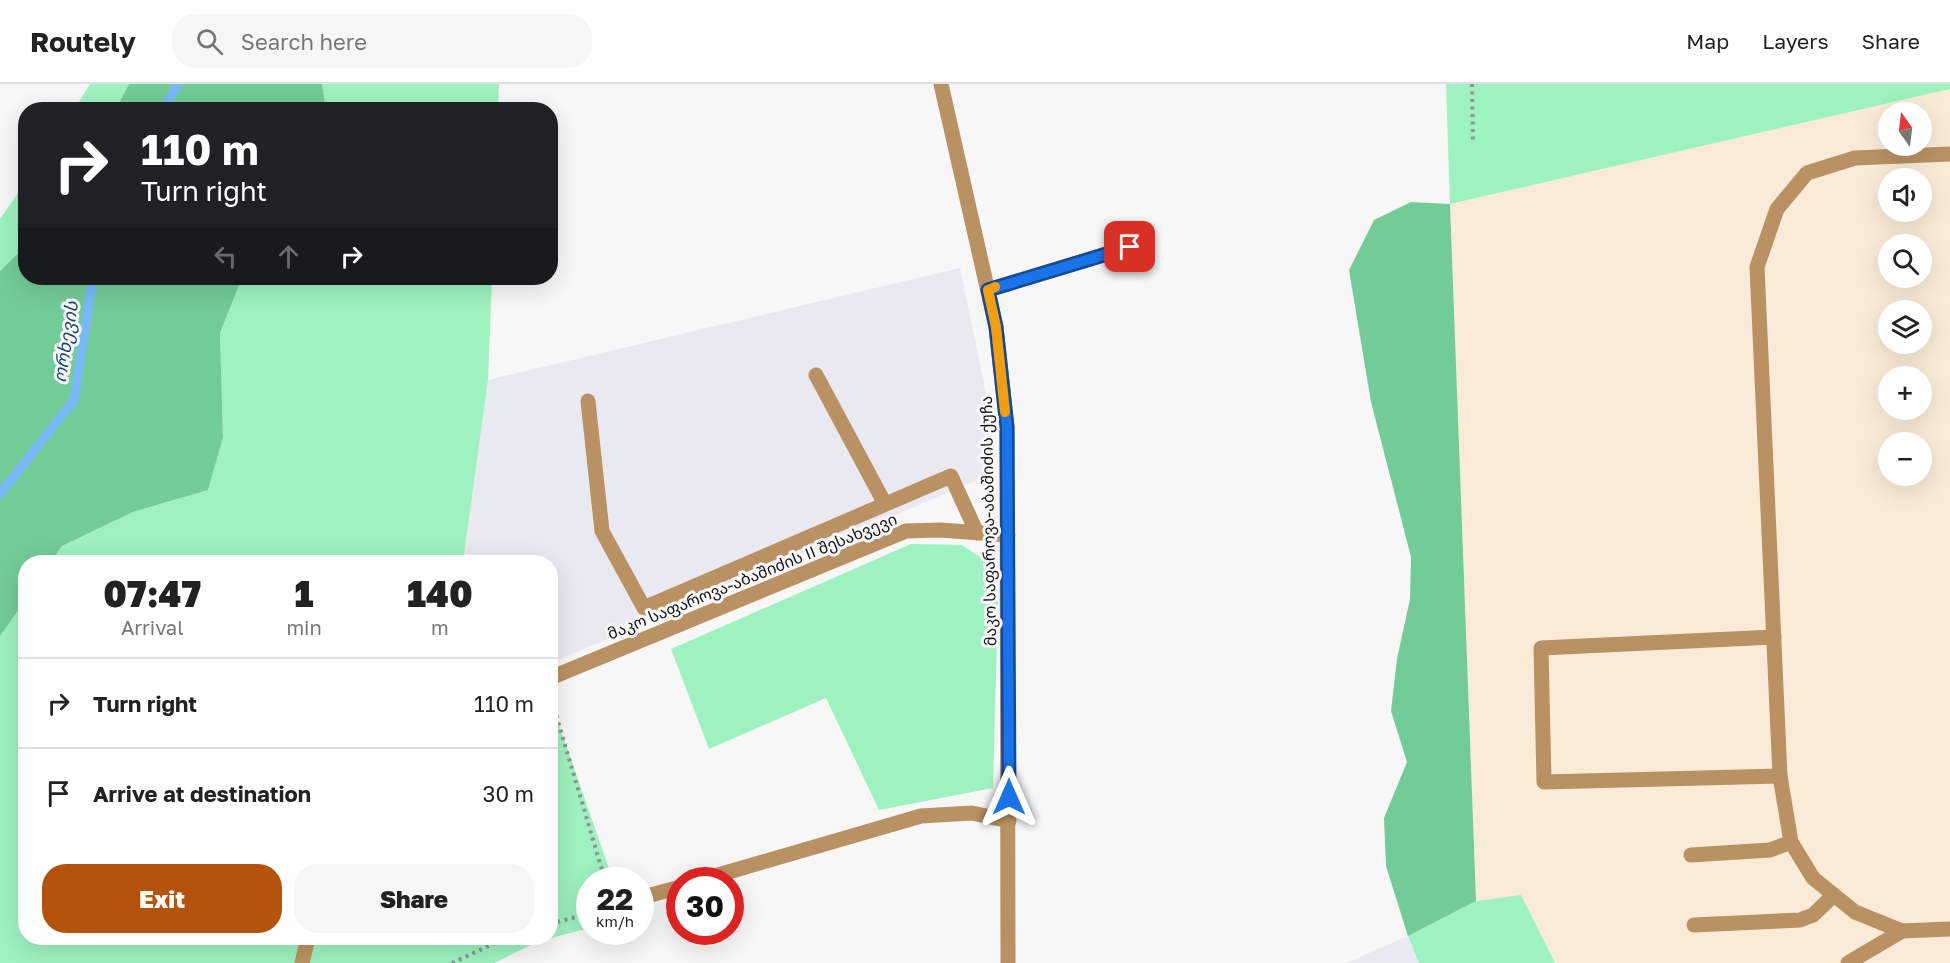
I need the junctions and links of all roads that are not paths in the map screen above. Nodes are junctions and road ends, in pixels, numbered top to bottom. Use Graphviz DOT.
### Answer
graph roads {
  1 [pos="941,84"];
  2 [pos="1950,154"];
  3 [pos="1130,247"];
  4 [pos="988,290"];
  5 [pos="816,375"];
  6 [pos="588,401"];
  7 [pos="885,504"];
  8 [pos="977,533"];
  9 [pos="1008,535"];
  10 [pos="1774,637"];
  11 [pos="558,675"];
  12 [pos="1780,776"];
  13 [pos="1009,821"];
  14 [pos="1791,842"];
  15 [pos="1691,855"];
  16 [pos="744,867"];
  17 [pos="1834,895"];
  18 [pos="1694,925"];
  19 [pos="1950,929"];
  20 [pos="1902,930"];
  21 [pos="306,945"];
  22 [pos="302,963"];
  23 [pos="1008,963"];
  24 [pos="1848,963"];
  1 -- 4 [label="street, მაკო საფაროვა-აბაშიძის ქუჩა"];
  2 -- 10 [label="street"];
  3 -- 4 [label="street"];
  4 -- 9 [label="street, მაკო საფაროვა-აბაშიძის ქუჩა"];
  5 -- 7 [label="street"];
  6 -- 7 [label="street"];
  7 -- 8 [label="street"];
  8 -- 9 [label="street, მაკო საფაროვა-აბაშიძის II შესახვევი"];
  8 -- 11 [label="street, მაკო საფაროვა-აბაშიძის II შესახვევი"];
  9 -- 13 [label="street, მაკო საფაროვა-აბაშიძის ქუჩა"];
  10 -- 12 [label="street"];
  10 -- 12 [label="street"];
  12 -- 14 [label="street"];
  13 -- 16 [label="street"];
  13 -- 23 [label="street, მაკო საფაროვა-აბაშიძის ქუჩა"];
  14 -- 15 [label="street"];
  14 -- 17 [label="street"];
  17 -- 18 [label="street"];
  17 -- 20 [label="street"];
  19 -- 20 [label="street"];
  20 -- 24 [label="street"];
  21 -- 22 [label="street"];
}
